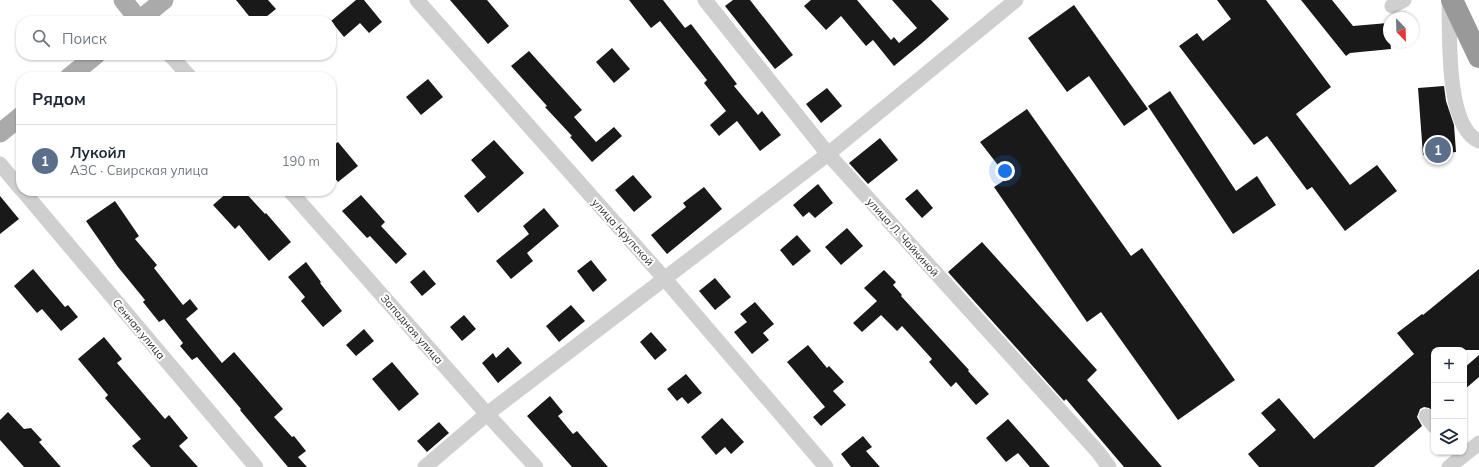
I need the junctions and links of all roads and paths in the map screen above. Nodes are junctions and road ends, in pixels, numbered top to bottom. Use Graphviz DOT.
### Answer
graph roads {
  1 [pos="123,0"];
  2 [pos="164,0"];
  3 [pos="417,0"];
  4 [pos="705,0"];
  5 [pos="1016,0"];
  6 [pos="1449,0"];
  7 [pos="1452,0"];
  8 [pos="135,16"];
  9 [pos="145,16"];
  10 [pos="1479,57"];
  11 [pos="90,60"];
  12 [pos="175,60"];
  13 [pos="75,72"];
  14 [pos="185,72"];
  15 [pos="16,120"];
  16 [pos="0,133"];
  17 [pos="1479,141"];
  18 [pos="828,154"];
  19 [pos="0,164"];
  20 [pos="16,183"];
  21 [pos="27,196"];
  22 [pos="294,196"];
  23 [pos="664,278"];
  24 [pos="488,414"];
  25 [pos="1479,443"];
  26 [pos="1467,450"];
  27 [pos="1459,455"];
  28 [pos="256,467"];
  29 [pos="425,467"];
  30 [pos="536,467"];
  31 [pos="826,467"];
  32 [pos="1109,467"];
  33 [pos="1449,467"];
  1 -- 8 [label="main road"];
  2 -- 9 [label="main road"];
  3 -- 23 [label="street, улица Крупской"];
  4 -- 18 [label="street, улица Л. Чайкиной"];
  5 -- 18 [label="street"];
  6 -- 17 [label="street"];
  7 -- 10 [label="highway"];
  11 -- 13 [label="main road"];
  12 -- 14 [label="street"];
  15 -- 16 [label="main road"];
  18 -- 23 [label="street"];
  18 -- 32 [label="street, улица Л. Чайкиной"];
  19 -- 20 [label="street, Сенная улица"];
  21 -- 28 [label="street, Сенная улица"];
  22 -- 24 [label="street, Западная улица"];
  23 -- 24 [label="street"];
  23 -- 31 [label="street, улица Крупской"];
  24 -- 29 [label="street"];
  24 -- 30 [label="street, Западная улица"];
  25 -- 26 [label="street"];
  27 -- 33 [label="street"];
}
